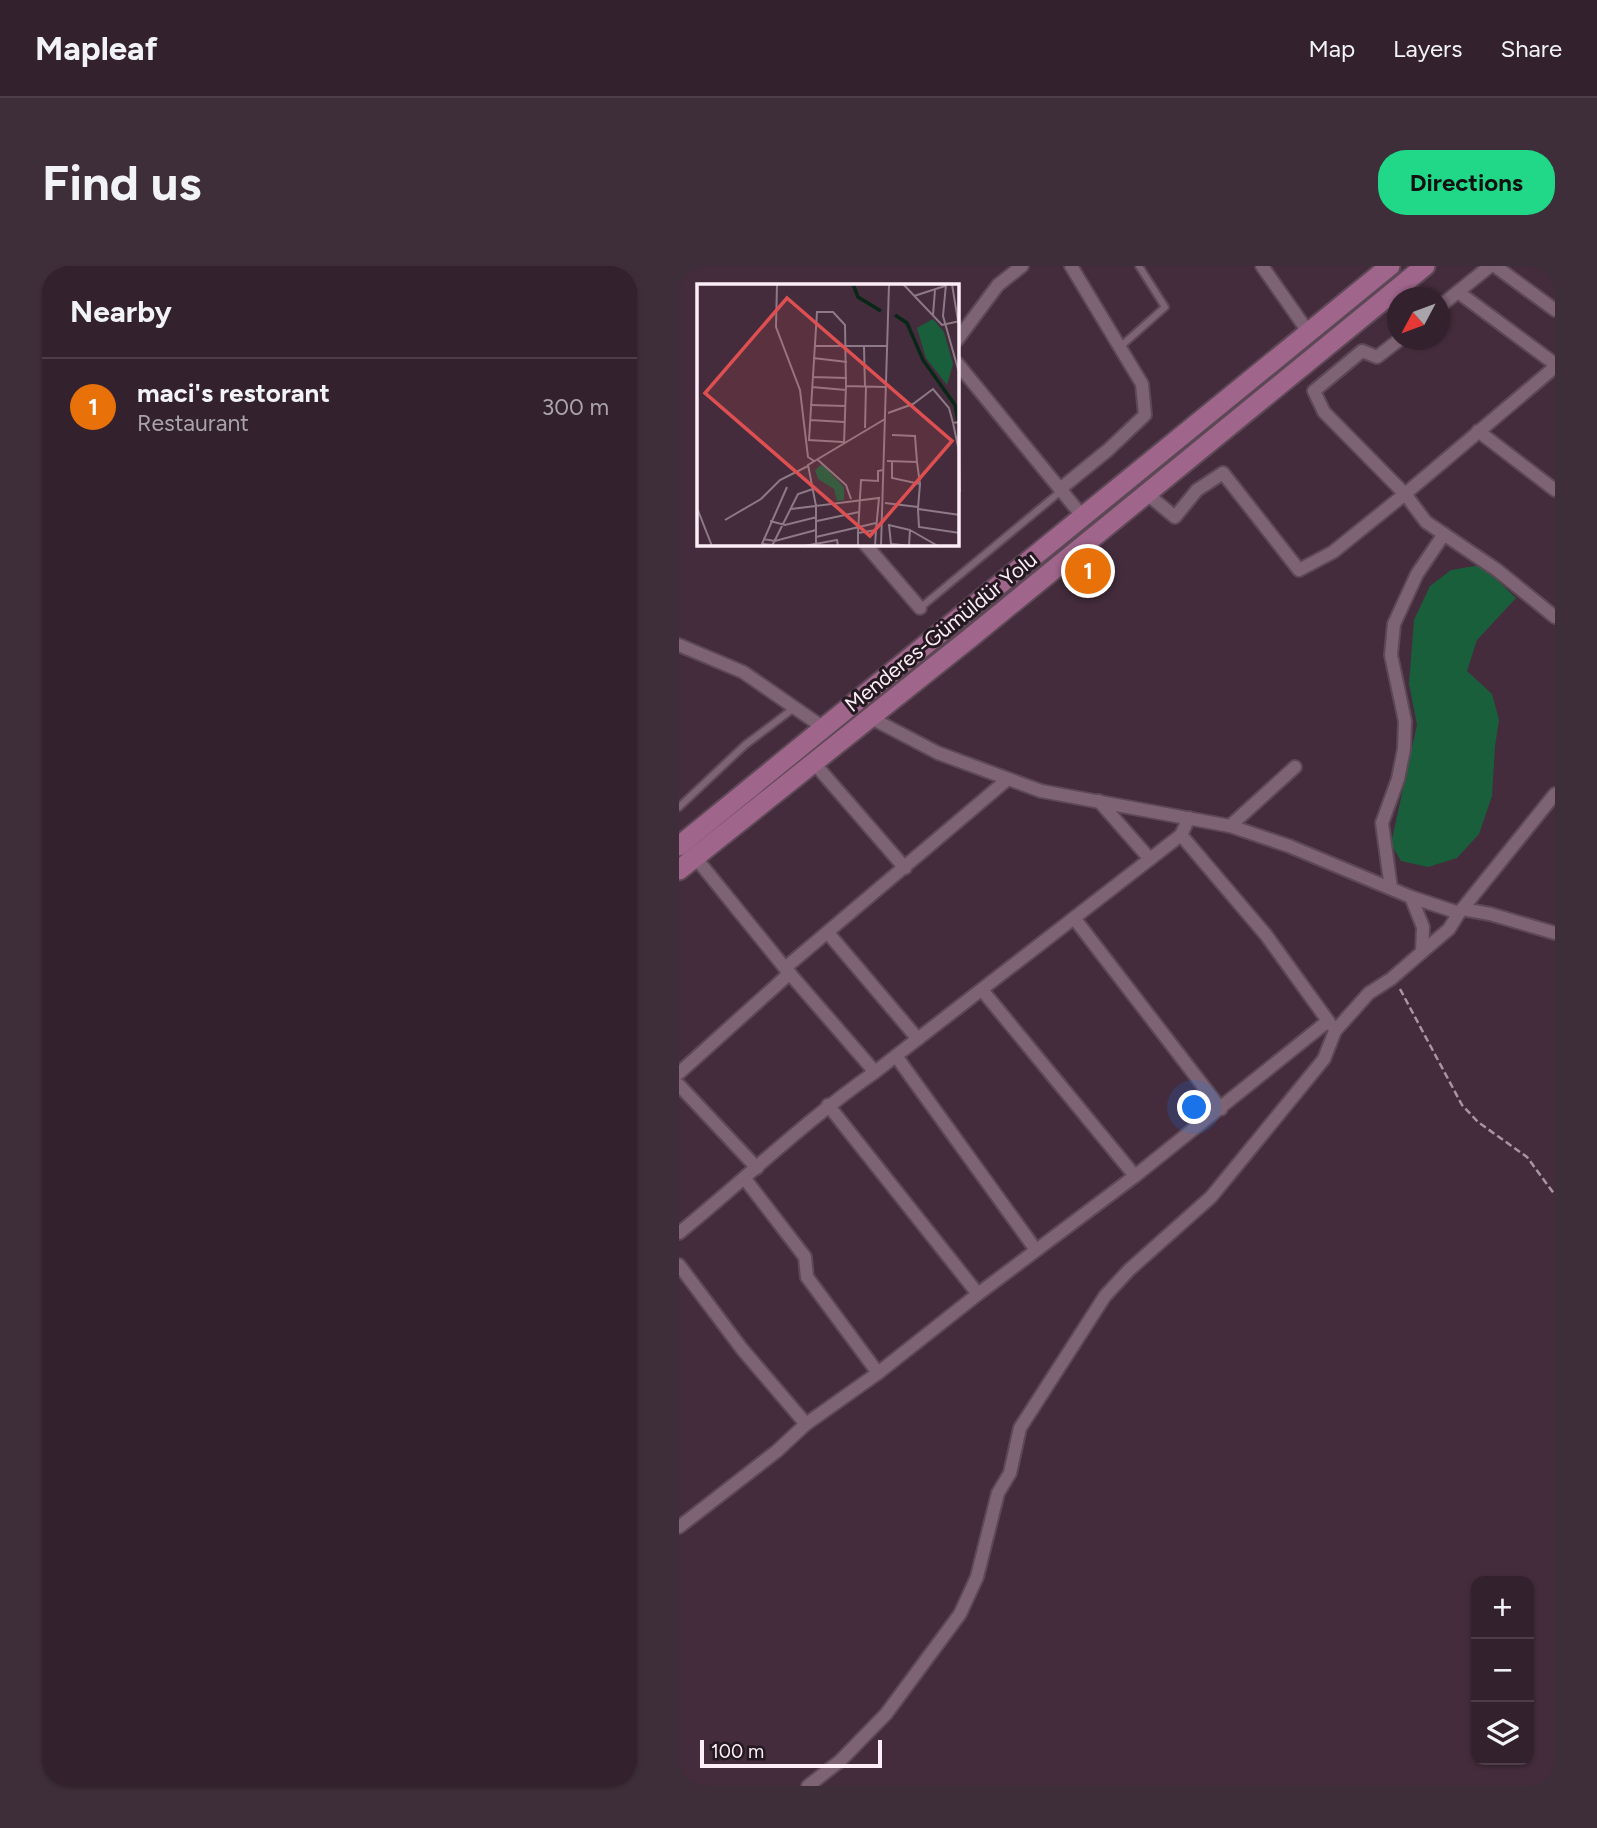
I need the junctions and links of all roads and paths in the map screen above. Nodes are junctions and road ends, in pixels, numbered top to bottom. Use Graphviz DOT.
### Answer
graph roads {
  1 [pos="1022,266"];
  2 [pos="1071,266"];
  3 [pos="1139,266"];
  4 [pos="1262,266"];
  5 [pos="1390,266"];
  6 [pos="1425,266"];
  7 [pos="1493,266"];
  8 [pos="1458,292"];
  9 [pos="1450,299"];
  10 [pos="1555,310"];
  11 [pos="1309,332"];
  12 [pos="959,337"];
  13 [pos="1120,347"];
  14 [pos="1387,349"];
  15 [pos="959,365"];
  16 [pos="1555,366"];
  17 [pos="1478,431"];
  18 [pos="1061,490"];
  19 [pos="1555,490"];
  20 [pos="1147,494"];
  21 [pos="1405,494"];
  22 [pos="1083,517"];
  23 [pos="1444,534"];
  24 [pos="867,546"];
  25 [pos="920,608"];
  26 [pos="1555,617"];
  27 [pos="679,645"];
  28 [pos="795,708"];
  29 [pos="871,718"];
  30 [pos="824,728"];
  31 [pos="814,763"];
  32 [pos="1295,767"];
  33 [pos="1008,779"];
  34 [pos="1555,794"];
  35 [pos="1099,801"];
  36 [pos="679,807"];
  37 [pos="1189,818"];
  38 [pos="1230,826"];
  39 [pos="1181,835"];
  40 [pos="687,852"];
  41 [pos="1150,859"];
  42 [pos="905,868"];
  43 [pos="679,870"];
  44 [pos="1391,888"];
  45 [pos="1411,897"];
  46 [pos="1460,911"];
  47 [pos="1074,918"];
  48 [pos="828,933"];
  49 [pos="1555,933"];
  50 [pos="1422,952"];
  51 [pos="788,970"];
  52 [pos="1391,979"];
  53 [pos="982,990"];
  54 [pos="1331,1026"];
  55 [pos="918,1039"];
  56 [pos="896,1056"];
  57 [pos="876,1072"];
  58 [pos="679,1073"];
  59 [pos="679,1085"];
  60 [pos="828,1105"];
  61 [pos="1221,1109"];
  62 [pos="757,1168"];
  63 [pos="1135,1176"];
  64 [pos="745,1179"];
  65 [pos="1555,1195"];
  66 [pos="679,1233"];
  67 [pos="1036,1250"];
  68 [pos="679,1265"];
  69 [pos="978,1294"];
  70 [pos="879,1373"];
  71 [pos="806,1424"];
  72 [pos="679,1527"];
  73 [pos="808,1786"];
  1 -- 12 [label="street"];
  2 -- 13 [label="street"];
  3 -- 13 [label="lane"];
  4 -- 11 [label="street"];
  5 -- 11 [label="main road, Menderes-Gümüldür Yolu"];
  6 -- 20 [label="main road, Menderes-Gümüldür Yolu"];
  7 -- 8 [label="street"];
  7 -- 10 [label="street"];
  8 -- 9 [label="street"];
  8 -- 16 [label="street"];
  11 -- 22 [label="main road, Menderes-Gümüldür Yolu"];
  13 -- 18 [label="street"];
  14 -- 21 [label="street"];
  15 -- 18 [label="street"];
  16 -- 17 [label="street"];
  17 -- 19 [label="street"];
  17 -- 21 [label="street"];
  18 -- 22 [label="street"];
  18 -- 25 [label="lane"];
  20 -- 21 [label="street"];
  20 -- 29 [label="main road, Menderes-Gümüldür Yolu"];
  21 -- 23 [label="street"];
  22 -- 30 [label="main road, Menderes-Gümüldür Yolu"];
  23 -- 26 [label="street"];
  23 -- 44 [label="street"];
  24 -- 25 [label="street"];
  27 -- 28 [label="street"];
  28 -- 30 [label="street"];
  28 -- 36 [label="lane"];
  29 -- 31 [label="main road, Menderes-Gümüldür Yolu"];
  29 -- 33 [label="street"];
  30 -- 40 [label="main road, Menderes-Gümüldür Yolu"];
  31 -- 40 [label="main road, Menderes-Gümüldür Yolu"];
  31 -- 42 [label="street"];
  32 -- 38 [label="street"];
  33 -- 35 [label="street"];
  33 -- 42 [label="street"];
  34 -- 46 [label="street"];
  35 -- 37 [label="street"];
  35 -- 41 [label="street"];
  37 -- 38 [label="street"];
  37 -- 39 [label="street"];
  38 -- 44 [label="street"];
  39 -- 41 [label="street"];
  39 -- 54 [label="street"];
  40 -- 43 [label="main road, Menderes-Gümüldür Yolu"];
  40 -- 51 [label="street"];
  41 -- 47 [label="street"];
  42 -- 48 [label="street"];
  44 -- 45 [label="street"];
  45 -- 46 [label="street"];
  45 -- 50 [label="street"];
  46 -- 49 [label="street"];
  46 -- 50 [label="street"];
  47 -- 53 [label="street"];
  47 -- 61 [label="street"];
  48 -- 51 [label="street"];
  48 -- 55 [label="street"];
  50 -- 52 [label="street"];
  51 -- 57 [label="street"];
  51 -- 58 [label="street"];
  52 -- 54 [label="street"];
  52 -- 65 [label="path"];
  53 -- 55 [label="street"];
  53 -- 63 [label="street"];
  54 -- 61 [label="street"];
  54 -- 73 [label="street"];
  55 -- 56 [label="street"];
  56 -- 57 [label="street"];
  56 -- 67 [label="street"];
  57 -- 60 [label="street"];
  59 -- 62 [label="street"];
  60 -- 62 [label="street"];
  60 -- 69 [label="street"];
  61 -- 63 [label="street"];
  62 -- 64 [label="street"];
  63 -- 67 [label="street"];
  64 -- 66 [label="street"];
  64 -- 70 [label="street"];
  67 -- 69 [label="street"];
  68 -- 71 [label="street"];
  69 -- 70 [label="street"];
  70 -- 71 [label="street"];
  71 -- 72 [label="street"];
}
